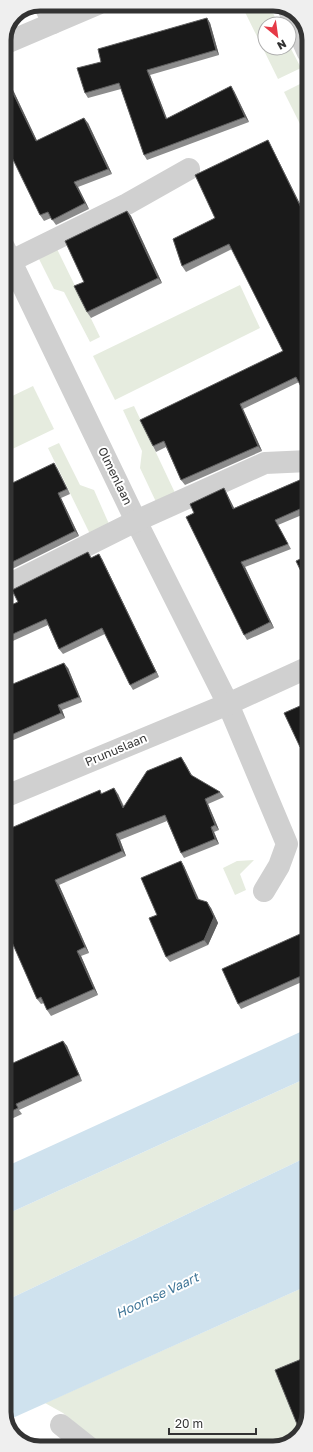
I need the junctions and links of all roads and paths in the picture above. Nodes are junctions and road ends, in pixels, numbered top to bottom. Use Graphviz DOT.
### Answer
graph roads {
  1 [pos="63,11"];
  2 [pos="48,14"];
  3 [pos="293,19"];
  4 [pos="11,39"];
  5 [pos="302,39"];
  6 [pos="189,169"];
  7 [pos="11,252"];
  8 [pos="11,262"];
  9 [pos="302,461"];
  10 [pos="136,521"];
  11 [pos="11,584"];
  12 [pos="302,670"];
  13 [pos="228,704"];
  14 [pos="11,794"];
  15 [pos="264,891"];
  16 [pos="61,1425"];
  17 [pos="81,1441"];
  1 -- 2 [label="street"];
  2 -- 4 [label="street"];
  3 -- 5 [label="street"];
  6 -- 7 [label="street"];
  8 -- 10 [label="street, Olmenlaan"];
  9 -- 10 [label="street"];
  10 -- 11 [label="street"];
  10 -- 13 [label="street, Olmenlaan"];
  12 -- 13 [label="street, Prunuslaan"];
  13 -- 14 [label="street, Prunuslaan"];
  13 -- 15 [label="street"];
  16 -- 17 [label="street"];
}
